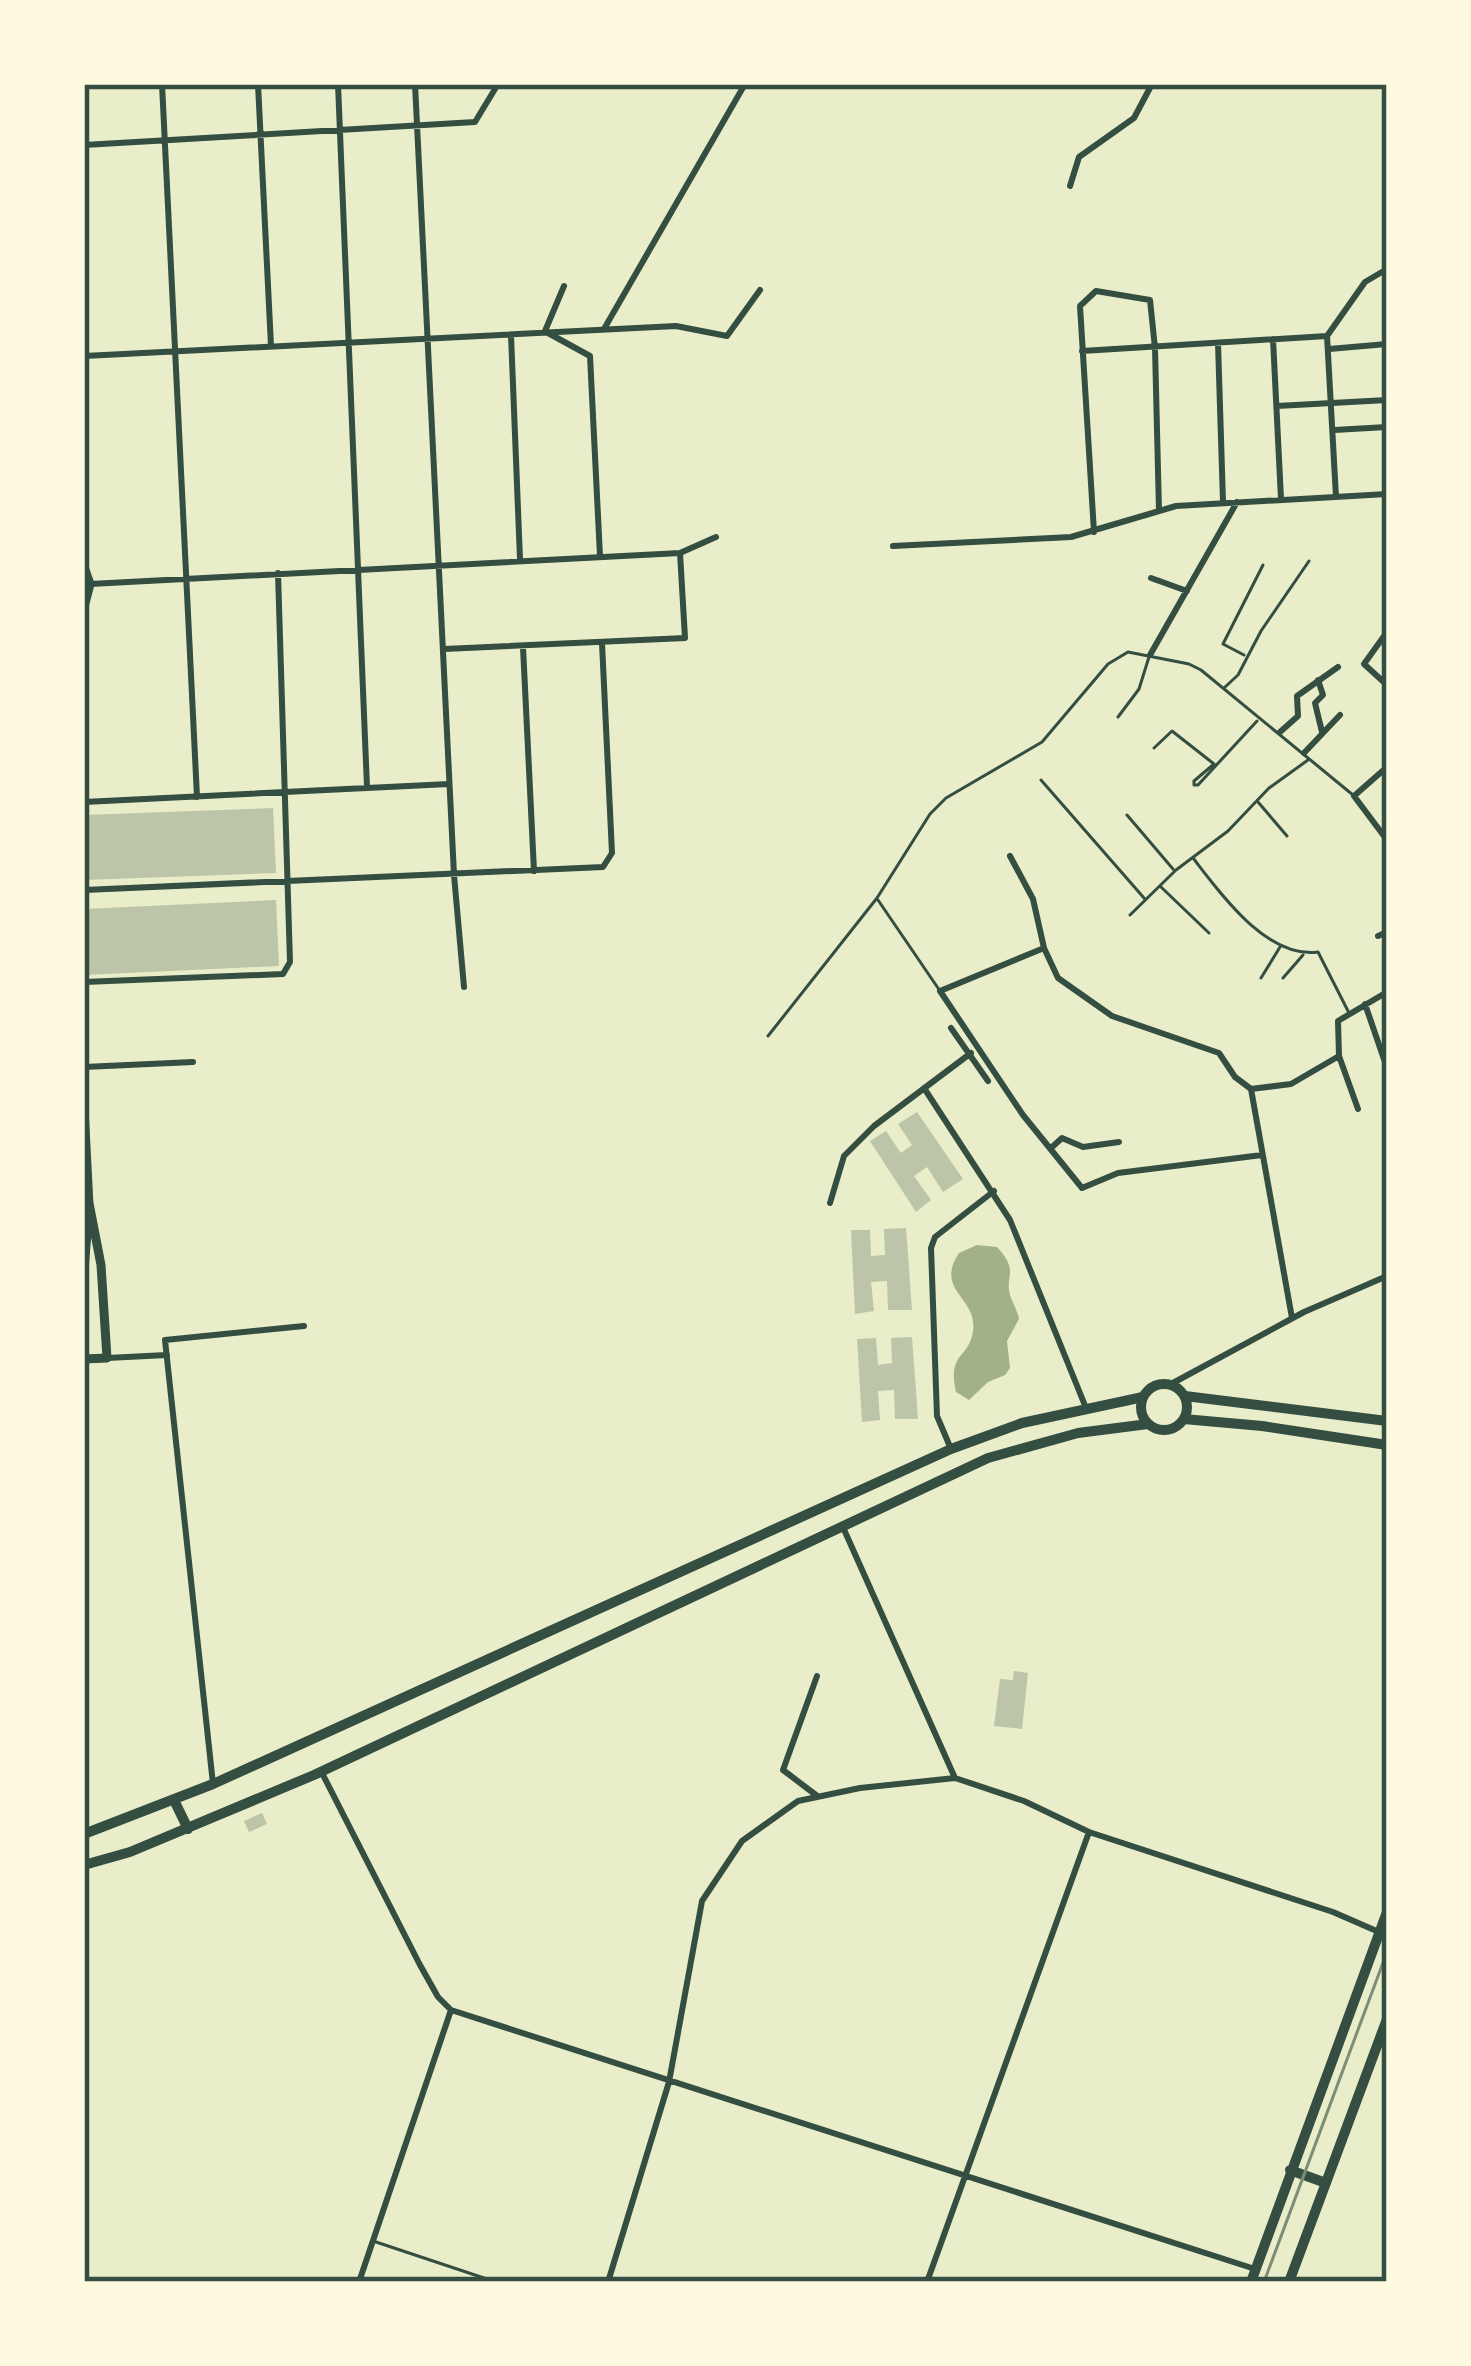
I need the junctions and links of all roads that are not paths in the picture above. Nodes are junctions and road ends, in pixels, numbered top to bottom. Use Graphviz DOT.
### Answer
graph roads {
  1 [pos="162,84"];
  2 [pos="258,84"];
  3 [pos="338,84"];
  4 [pos="415,84"];
  5 [pos="498,84"];
  6 [pos="745,84"];
  7 [pos="1152,84"];
  8 [pos="416,124"];
  9 [pos="340,129"];
  10 [pos="260,134"];
  11 [pos="165,139"];
  12 [pos="84,145"];
  13 [pos="1070,186"];
  14 [pos="1387,269"];
  15 [pos="564,286"];
  16 [pos="760,290"];
  17 [pos="604,328"];
  18 [pos="544,331"];
  19 [pos="511,334"];
  20 [pos="1327,336"];
  21 [pos="427,338"];
  22 [pos="1273,339"];
  23 [pos="350,343"];
  24 [pos="1218,344"];
  25 [pos="1387,344"];
  26 [pos="271,346"];
  27 [pos="1156,348"];
  28 [pos="1329,349"];
  29 [pos="175,351"];
  30 [pos="1082,351"];
  31 [pos="84,356"];
  32 [pos="1387,400"];
  33 [pos="1332,403"];
  34 [pos="1275,406"];
  35 [pos="1387,427"];
  36 [pos="1334,430"];
  37 [pos="1387,494"];
  38 [pos="1336,497"];
  39 [pos="1281,499"];
  40 [pos="1223,502"];
  41 [pos="1237,502"];
  42 [pos="1159,511"];
  43 [pos="1094,532"];
  44 [pos="716,537"];
  45 [pos="893,546"];
  46 [pos="680,553"];
  47 [pos="600,556"];
  48 [pos="520,559"];
  49 [pos="1309,561"];
  50 [pos="438,564"];
  51 [pos="1263,566"];
  52 [pos="84,567"];
  53 [pos="357,568"];
  54 [pos="278,573"];
  55 [pos="1151,578"];
  56 [pos="187,579"];
  57 [pos="90,584"];
  58 [pos="1186,591"];
  59 [pos="84,607"];
  60 [pos="1387,632"];
  61 [pos="602,644"];
  62 [pos="523,646"];
  63 [pos="443,650"];
  64 [pos="1150,655"];
  65 [pos="1247,657"];
  66 [pos="1338,667"];
  67 [pos="1318,680"];
  68 [pos="1387,685"];
  69 [pos="1223,688"];
  70 [pos="1340,715"];
  71 [pos="1118,717"];
  72 [pos="1258,719"];
  73 [pos="1280,732"];
  74 [pos="1322,732"];
  75 [pos="1154,748"];
  76 [pos="1306,756"];
  77 [pos="1214,764"];
  78 [pos="1387,767"];
  79 [pos="1041,780"];
  80 [pos="1194,781"];
  81 [pos="449,784"];
  82 [pos="367,787"];
  83 [pos="287,792"];
  84 [pos="197,796"];
  85 [pos="1354,796"];
  86 [pos="1257,800"];
  87 [pos="84,802"];
  88 [pos="1127,815"];
  89 [pos="1287,836"];
  90 [pos="1387,840"];
  91 [pos="1010,856"];
  92 [pos="1193,858"];
  93 [pos="1175,871"];
  94 [pos="534,872"];
  95 [pos="454,875"];
  96 [pos="289,883"];
  97 [pos="1160,886"];
  98 [pos="84,890"];
  99 [pos="878,898"];
  100 [pos="1145,899"];
  101 [pos="1130,915"];
  102 [pos="1209,932"];
  103 [pos="1387,932"];
  104 [pos="1378,936"];
  105 [pos="1281,945"];
  106 [pos="1044,948"];
  107 [pos="1305,954"];
  108 [pos="1261,978"];
  109 [pos="1283,978"];
  110 [pos="84,982"];
  111 [pos="464,988"];
  112 [pos="940,991"];
  113 [pos="1387,992"];
  114 [pos="1365,1004"];
  115 [pos="1349,1012"];
  116 [pos="951,1028"];
  117 [pos="768,1036"];
  118 [pos="970,1053"];
  119 [pos="1339,1056"];
  120 [pos="193,1062"];
  121 [pos="84,1067"];
  122 [pos="1387,1068"];
  123 [pos="988,1081"];
  124 [pos="924,1088"];
  125 [pos="1251,1090"];
  126 [pos="84,1108"];
  127 [pos="1358,1108"];
  128 [pos="1119,1142"];
  129 [pos="1050,1149"];
  130 [pos="1262,1155"];
  131 [pos="994,1192"];
  132 [pos="89,1203"];
  133 [pos="830,1203"];
  134 [pos="84,1270"];
  135 [pos="1387,1276"];
  136 [pos="1292,1318"];
  137 [pos="304,1326"];
  138 [pos="167,1354"];
  139 [pos="107,1358"];
  140 [pos="84,1359"];
  141 [pos="1171,1384"];
  142 [pos="1143,1396"];
  143 [pos="1185,1396"];
  144 [pos="1085,1408"];
  145 [pos="1184,1419"];
  146 [pos="1387,1421"];
  147 [pos="1148,1424"];
  148 [pos="1387,1444"];
  149 [pos="951,1449"];
  150 [pos="842,1525"];
  151 [pos="817,1676"];
  152 [pos="321,1771"];
  153 [pos="956,1778"];
  154 [pos="213,1784"];
  155 [pos="815,1795"];
  156 [pos="174,1800"];
  157 [pos="188,1828"];
  158 [pos="1089,1832"];
  159 [pos="84,1834"];
  160 [pos="84,1865"];
  161 [pos="1387,1912"];
  162 [pos="1379,1932"];
  163 [pos="451,2010"];
  164 [pos="1387,2019"];
  165 [pos="84,2068"];
  166 [pos="669,2082"];
  167 [pos="84,2124"];
  168 [pos="1290,2170"];
  169 [pos="965,2172"];
  170 [pos="1326,2183"];
  171 [pos="371,2241"];
  172 [pos="1253,2276"];
  173 [pos="358,2282"];
  174 [pos="496,2282"];
  175 [pos="608,2282"];
  176 [pos="927,2282"];
  177 [pos="1289,2282"];
  1 -- 11 [label="street"];
  2 -- 10 [label="street"];
  3 -- 9 [label="street"];
  4 -- 8 [label="street"];
  5 -- 8 [label="street"];
  6 -- 17 [label="street"];
  7 -- 13 [label="street"];
  8 -- 9 [label="street"];
  8 -- 21 [label="street"];
  9 -- 10 [label="street"];
  9 -- 23 [label="street"];
  10 -- 11 [label="street"];
  10 -- 26 [label="street"];
  11 -- 12 [label="street"];
  11 -- 29 [label="street"];
  14 -- 20 [label="street"];
  15 -- 18 [label="street"];
  16 -- 17 [label="street"];
  17 -- 18 [label="street"];
  18 -- 19 [label="street"];
  18 -- 47 [label="street"];
  19 -- 21 [label="street"];
  19 -- 48 [label="street"];
  20 -- 22 [label="street"];
  20 -- 28 [label="street"];
  21 -- 23 [label="street"];
  21 -- 50 [label="street"];
  22 -- 24 [label="street"];
  22 -- 34 [label="street"];
  23 -- 26 [label="street"];
  23 -- 53 [label="street"];
  24 -- 27 [label="street"];
  24 -- 40 [label="street"];
  25 -- 28 [label="street"];
  26 -- 29 [label="street"];
  27 -- 30 [label="street"];
  27 -- 30 [label="street"];
  27 -- 42 [label="street"];
  28 -- 33 [label="street"];
  29 -- 31 [label="street"];
  29 -- 56 [label="street"];
  30 -- 43 [label="street"];
  32 -- 33 [label="street"];
  33 -- 34 [label="street"];
  33 -- 36 [label="street"];
  34 -- 39 [label="street"];
  35 -- 36 [label="street"];
  36 -- 38 [label="street"];
  37 -- 38 [label="street"];
  38 -- 39 [label="street"];
  39 -- 41 [label="street"];
  40 -- 41 [label="street"];
  40 -- 42 [label="street"];
  41 -- 58 [label="street"];
  42 -- 43 [label="street"];
  43 -- 45 [label="street"];
  44 -- 46 [label="street"];
  46 -- 47 [label="street"];
  46 -- 61 [label="street"];
  47 -- 48 [label="street"];
  48 -- 50 [label="street"];
  49 -- 65 [label="lane"];
  50 -- 53 [label="street"];
  50 -- 63 [label="street"];
  51 -- 65 [label="lane"];
  52 -- 57 [label="main road"];
  53 -- 54 [label="street"];
  53 -- 82 [label="street"];
  54 -- 56 [label="street"];
  54 -- 83 [label="street"];
  55 -- 58 [label="street"];
  56 -- 57 [label="street"];
  56 -- 84 [label="street"];
  57 -- 59 [label="main road"];
  58 -- 64 [label="street"];
  60 -- 68 [label="street"];
  61 -- 62 [label="street"];
  61 -- 94 [label="street"];
  62 -- 63 [label="street"];
  62 -- 94 [label="street"];
  63 -- 81 [label="street"];
  64 -- 69 [label="lane"];
  64 -- 71 [label="lane"];
  64 -- 99 [label="lane"];
  65 -- 69 [label="lane"];
  66 -- 67 [label="street"];
  67 -- 73 [label="street"];
  67 -- 74 [label="street"];
  69 -- 72 [label="lane"];
  70 -- 74 [label="street"];
  72 -- 73 [label="lane"];
  72 -- 77 [label="lane"];
  73 -- 76 [label="lane"];
  74 -- 76 [label="street"];
  75 -- 77 [label="lane"];
  76 -- 85 [label="lane"];
  76 -- 86 [label="lane"];
  77 -- 80 [label="lane"];
  78 -- 85 [label="street"];
  79 -- 100 [label="lane"];
  81 -- 82 [label="street"];
  81 -- 95 [label="street"];
  82 -- 83 [label="street"];
  83 -- 84 [label="street"];
  83 -- 96 [label="street"];
  84 -- 87 [label="street"];
  85 -- 90 [label="street"];
  86 -- 89 [label="lane"];
  86 -- 92 [label="lane"];
  88 -- 93 [label="lane"];
  91 -- 106 [label="street"];
  92 -- 93 [label="lane"];
  92 -- 105 [label="lane"];
  93 -- 97 [label="lane"];
  94 -- 95 [label="street"];
  95 -- 96 [label="street"];
  95 -- 111 [label="street"];
  96 -- 98 [label="street"];
  96 -- 110 [label="street"];
  97 -- 100 [label="lane"];
  97 -- 102 [label="lane"];
  99 -- 112 [label="lane"];
  99 -- 117 [label="lane"];
  100 -- 101 [label="lane"];
  103 -- 104 [label="street"];
  105 -- 107 [label="lane"];
  105 -- 108 [label="lane"];
  106 -- 112 [label="street"];
  106 -- 125 [label="street"];
  107 -- 109 [label="lane"];
  107 -- 115 [label="lane"];
  112 -- 129 [label="street"];
  113 -- 114 [label="street"];
  114 -- 115 [label="street"];
  114 -- 122 [label="street"];
  115 -- 119 [label="street"];
  116 -- 118 [label="street"];
  118 -- 123 [label="street"];
  118 -- 124 [label="street"];
  119 -- 125 [label="street"];
  119 -- 127 [label="street"];
  120 -- 121 [label="street"];
  124 -- 131 [label="street"];
  124 -- 133 [label="street"];
  125 -- 130 [label="street"];
  126 -- 132 [label="main road"];
  128 -- 129 [label="street"];
  129 -- 130 [label="street"];
  130 -- 136 [label="street"];
  131 -- 144 [label="street"];
  131 -- 149 [label="street"];
  132 -- 134 [label="main road"];
  132 -- 139 [label="main road"];
  135 -- 136 [label="street"];
  136 -- 141 [label="street"];
  137 -- 138 [label="street"];
  138 -- 139 [label="street"];
  138 -- 154 [label="street"];
  139 -- 140 [label="main road"];
  141 -- 142 [label="main road"];
  141 -- 143 [label="main road"];
  142 -- 144 [label="main road"];
  142 -- 147 [label="main road"];
  143 -- 145 [label="main road"];
  143 -- 146 [label="main road"];
  144 -- 149 [label="main road"];
  145 -- 147 [label="main road"];
  145 -- 148 [label="main road"];
  147 -- 150 [label="main road"];
  149 -- 154 [label="main road"];
  150 -- 152 [label="main road"];
  150 -- 153 [label="street"];
  151 -- 155 [label="street"];
  152 -- 157 [label="main road"];
  152 -- 163 [label="street"];
  153 -- 155 [label="street"];
  153 -- 158 [label="street"];
  154 -- 156 [label="main road"];
  155 -- 166 [label="street"];
  156 -- 157 [label="main road"];
  156 -- 159 [label="main road"];
  157 -- 160 [label="main road"];
  158 -- 162 [label="street"];
  158 -- 169 [label="street"];
  161 -- 162 [label="main road"];
  162 -- 168 [label="main road"];
  163 -- 166 [label="street"];
  163 -- 171 [label="street"];
  164 -- 170 [label="main road"];
  165 -- 167 [label="street"];
  166 -- 169 [label="street"];
  166 -- 175 [label="street"];
  168 -- 170 [label="main road"];
  168 -- 172 [label="main road"];
  169 -- 172 [label="street"];
  169 -- 176 [label="street"];
  170 -- 177 [label="main road"];
  171 -- 173 [label="street"];
  171 -- 174 [label="lane"];
}
